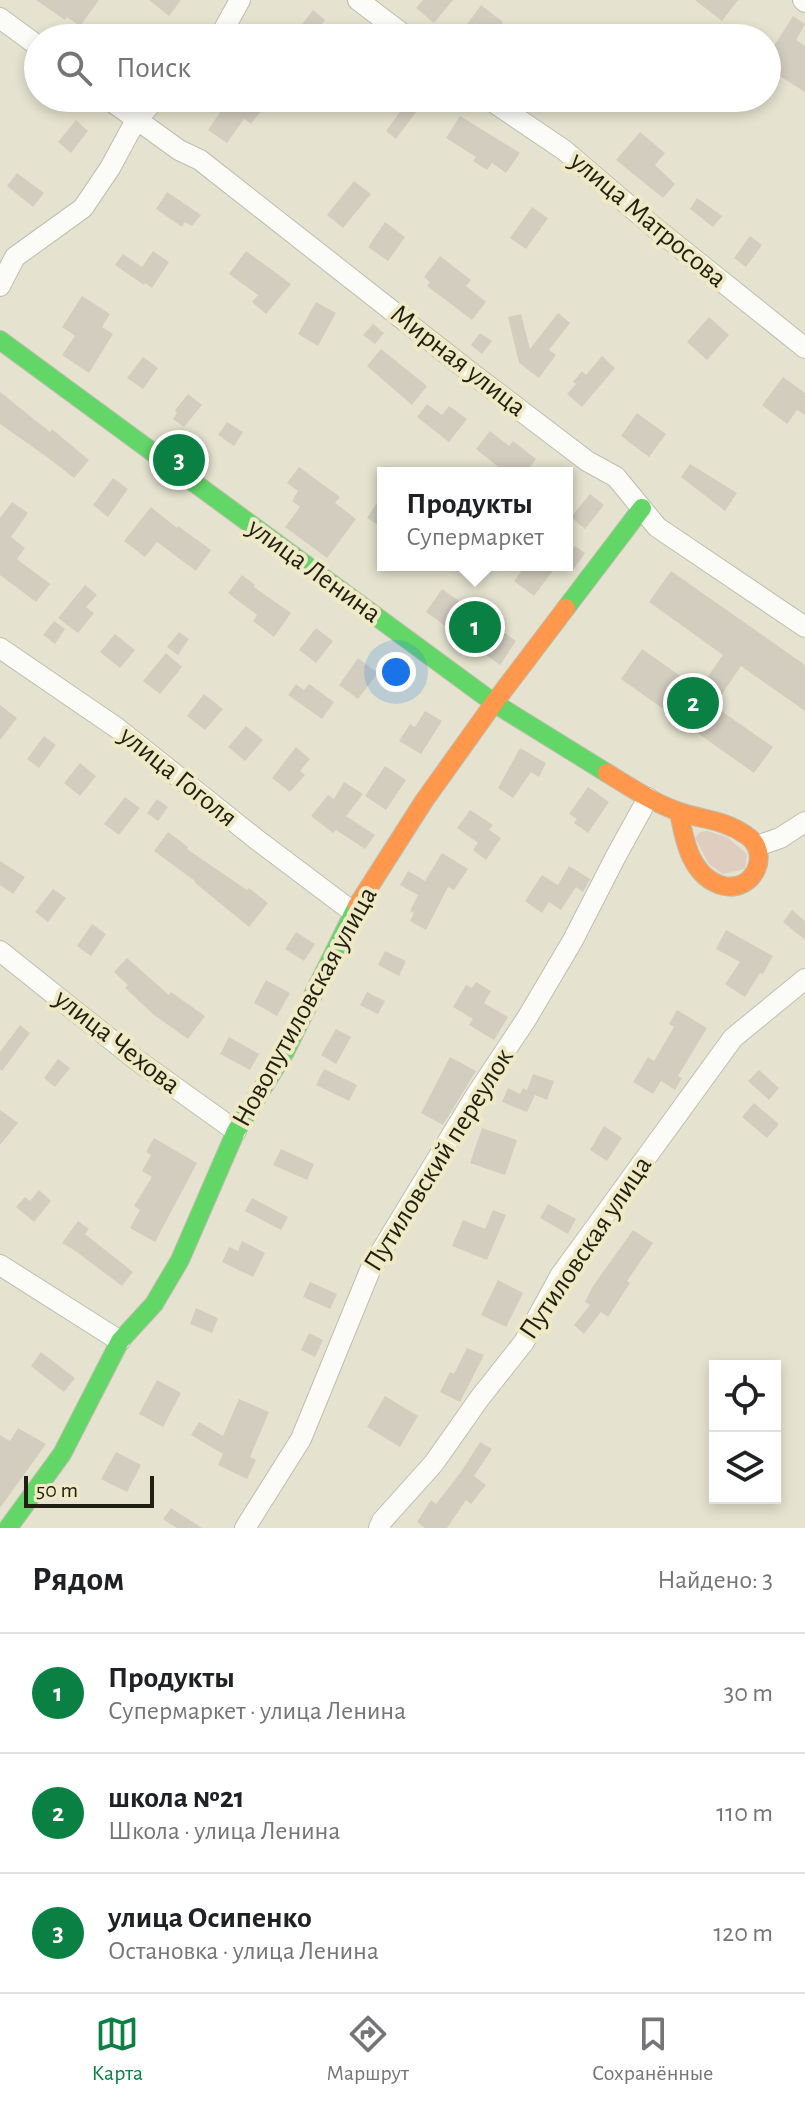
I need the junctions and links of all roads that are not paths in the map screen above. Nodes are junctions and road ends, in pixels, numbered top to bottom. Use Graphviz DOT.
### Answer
graph roads {
  1 [pos="240,0"];
  2 [pos="358,0"];
  3 [pos="0,18"];
  4 [pos="227,24"];
  5 [pos="390,24"];
  6 [pos="24,36"];
  7 [pos="125,112"];
  8 [pos="144,112"];
  9 [pos="508,112"];
  10 [pos="136,120"];
  11 [pos="0,286"];
  12 [pos="0,340"];
  13 [pos="805,348"];
  14 [pos="642,508"];
  15 [pos="805,627"];
  16 [pos="0,648"];
  17 [pos="494,703"];
  18 [pos="648,798"];
  19 [pos="679,812"];
  20 [pos="805,822"];
  21 [pos="757,846"];
  22 [pos="353,912"];
  23 [pos="0,951"];
  24 [pos="805,979"];
  25 [pos="236,1131"];
  26 [pos="0,1265"];
  27 [pos="120,1341"];
  28 [pos="8,1528"];
  29 [pos="245,1528"];
  30 [pos="379,1528"];
  1 -- 4 [label="street"];
  2 -- 5 [label="street"];
  3 -- 6 [label="street"];
  7 -- 10 [label="street, Мирная улица"];
  8 -- 10 [label="street"];
  9 -- 13 [label="street, улица Матросова"];
  10 -- 11 [label="street"];
  10 -- 14 [label="street, Мирная улица"];
  12 -- 17 [label="street, улица Ленина"];
  14 -- 15 [label="street, Мирная улица"];
  14 -- 17 [label="street, Новопутиловская улица"];
  16 -- 22 [label="street, улица Гоголя"];
  17 -- 18 [label="street, улица Ленина"];
  17 -- 22 [label="street, Новопутиловская улица"];
  18 -- 19 [label="street, улица Ленина"];
  18 -- 29 [label="street, Путиловский переулок"];
  19 -- 21 [label="street, улица Ленина"];
  19 -- 21 [label="street"];
  20 -- 21 [label="street"];
  22 -- 25 [label="street, Новопутиловская улица"];
  23 -- 25 [label="street, улица Чехова"];
  24 -- 30 [label="street, Путиловская улица"];
  25 -- 27 [label="street, Новопутиловская улица"];
  26 -- 27 [label="street"];
  27 -- 28 [label="street, Новопутиловская улица"];
}
